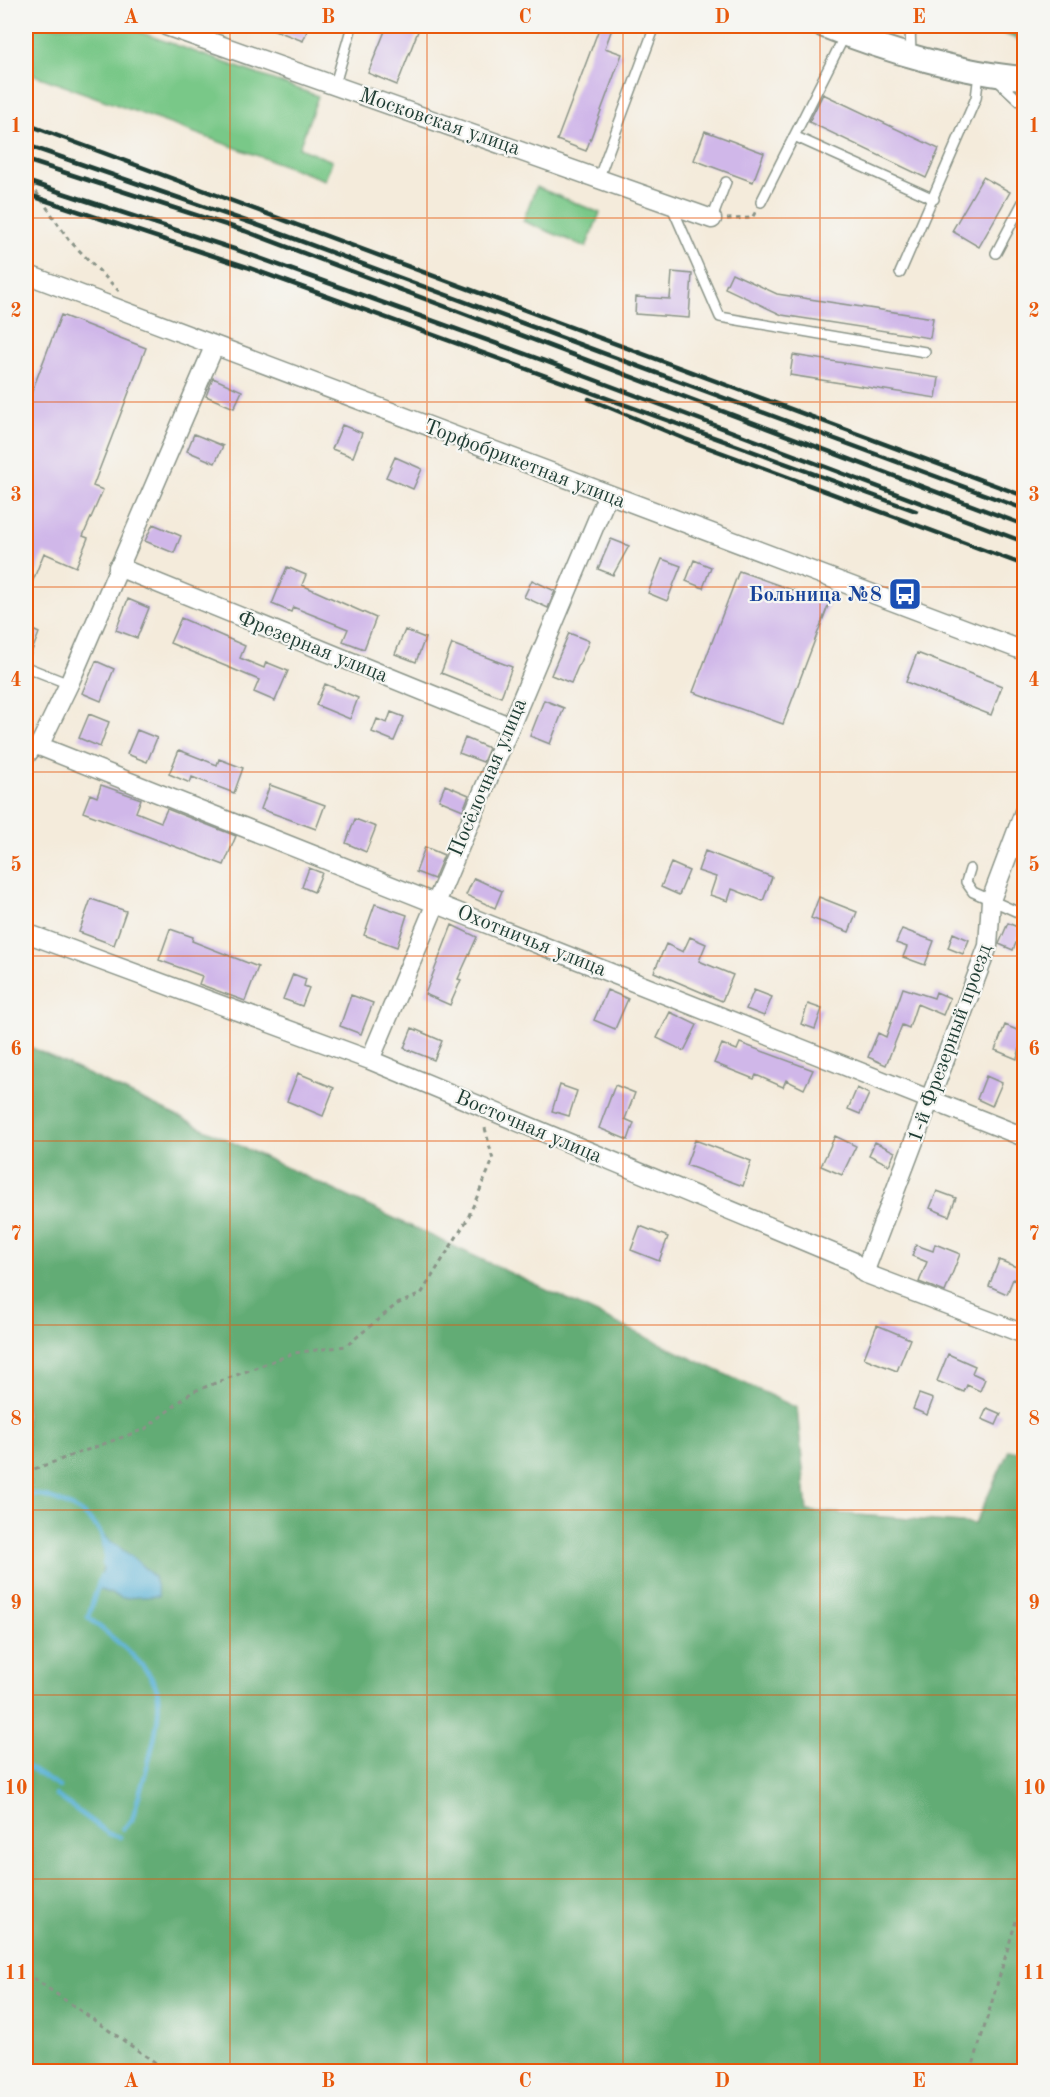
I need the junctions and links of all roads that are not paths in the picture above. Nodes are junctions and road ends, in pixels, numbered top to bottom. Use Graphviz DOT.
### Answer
graph roads {
  1 [pos="166,26"];
  2 [pos="352,26"];
  3 [pos="655,26"];
  4 [pos="824,26"];
  5 [pos="910,26"];
  6 [pos="846,33"];
  7 [pos="911,54"];
  8 [pos="986,75"];
  9 [pos="1024,78"];
  10 [pos="335,84"];
  11 [pos="1024,105"];
  12 [pos="794,136"];
  13 [pos="599,177"];
  14 [pos="726,182"];
  15 [pos="934,199"];
  16 [pos="1024,200"];
  17 [pos="761,202"];
  18 [pos="671,204"];
  19 [pos="712,219"];
  20 [pos="996,253"];
  21 [pos="900,273"];
  22 [pos="26,274"];
  23 [pos="213,347"];
  24 [pos="925,352"];
  25 [pos="608,494"];
  26 [pos="118,567"];
  27 [pos="1024,651"];
  28 [pos="26,667"];
  29 [pos="69,684"];
  30 [pos="509,726"];
  31 [pos="39,746"];
  32 [pos="26,763"];
  33 [pos="1024,812"];
  34 [pos="970,869"];
  35 [pos="992,900"];
  36 [pos="435,901"];
  37 [pos="1024,915"];
  38 [pos="26,933"];
  39 [pos="370,1060"];
  40 [pos="929,1099"];
  41 [pos="1024,1137"];
  42 [pos="864,1273"];
  43 [pos="1024,1334"];
  1 -- 10 [label="street, Московская улица"];
  2 -- 10 [label="lane"];
  3 -- 13 [label="lane"];
  4 -- 6 [label="street"];
  5 -- 7 [label="lane"];
  6 -- 7 [label="street"];
  6 -- 12 [label="lane"];
  7 -- 8 [label="street"];
  8 -- 9 [label="street"];
  8 -- 11 [label="lane"];
  8 -- 15 [label="lane"];
  10 -- 13 [label="street, Московская улица"];
  12 -- 15 [label="lane"];
  12 -- 17 [label="lane"];
  13 -- 18 [label="street, Московская улица"];
  14 -- 19 [label="lane"];
  15 -- 21 [label="lane"];
  16 -- 20 [label="lane"];
  18 -- 19 [label="street, Московская улица"];
  18 -- 24 [label="lane"];
  22 -- 23 [label="street, Торфобрикетная улица"];
  23 -- 25 [label="street, Торфобрикетная улица"];
  23 -- 26 [label="street"];
  25 -- 27 [label="street, Торфобрикетная улица"];
  25 -- 30 [label="street, Посёлочная улица"];
  26 -- 29 [label="street"];
  26 -- 30 [label="street, Фрезерная улица"];
  28 -- 29 [label="lane"];
  29 -- 31 [label="street"];
  30 -- 36 [label="street, Посёлочная улица"];
  31 -- 32 [label="lane"];
  31 -- 36 [label="street, Охотничья улица"];
  33 -- 35 [label="street, 1-й Фрезерный проезд"];
  34 -- 35 [label="lane"];
  35 -- 37 [label="lane"];
  35 -- 40 [label="street, 1-й Фрезерный проезд"];
  36 -- 39 [label="street, Посёлочная улица"];
  36 -- 40 [label="street, Охотничья улица"];
  38 -- 39 [label="street, Восточная улица"];
  39 -- 42 [label="street, Восточная улица"];
  40 -- 41 [label="street, Охотничья улица"];
  40 -- 42 [label="street, 1-й Фрезерный проезд"];
  42 -- 43 [label="street, Восточная улица"];
}
